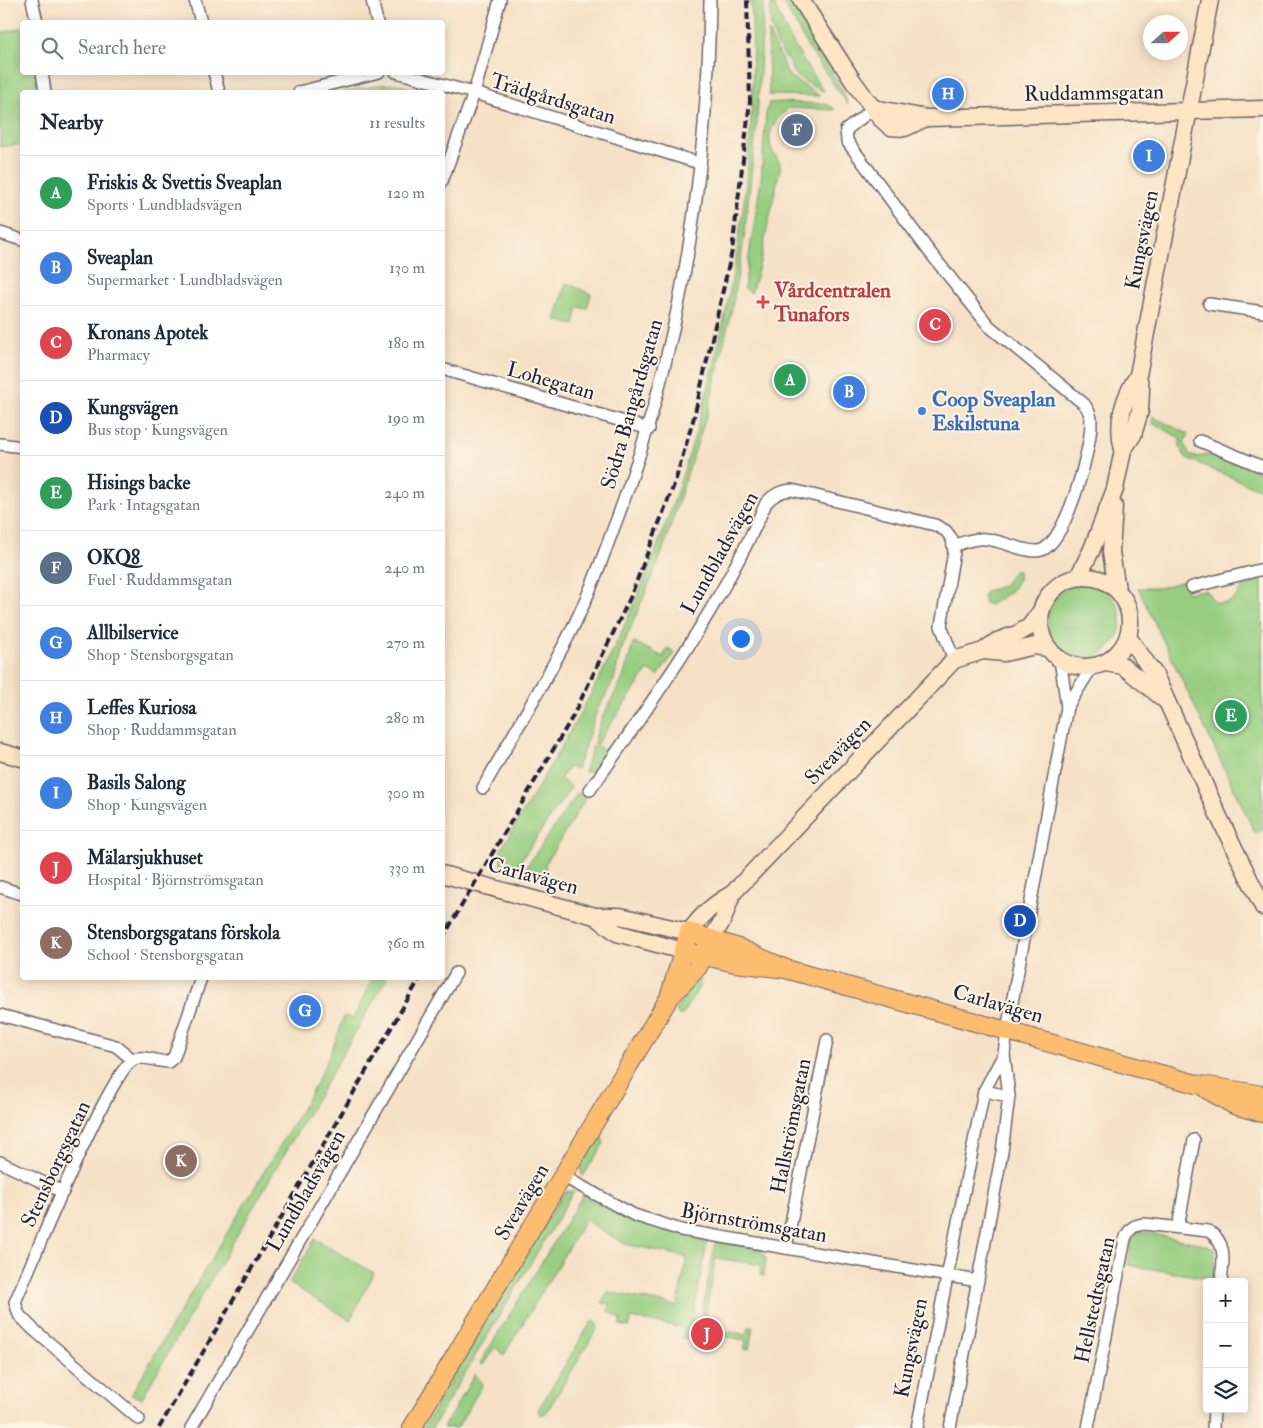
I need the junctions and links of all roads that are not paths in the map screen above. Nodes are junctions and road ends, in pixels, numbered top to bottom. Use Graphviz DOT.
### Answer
graph roads {
  1 [pos="32,0"];
  2 [pos="195,0"];
  3 [pos="372,0"];
  4 [pos="500,0"];
  5 [pos="710,0"];
  6 [pos="801,0"];
  7 [pos="1210,0"];
  8 [pos="37,20"];
  9 [pos="200,20"];
  10 [pos="377,20"];
  11 [pos="42,75"];
  12 [pos="215,75"];
  13 [pos="367,75"];
  14 [pos="407,75"];
  15 [pos="44,90"];
  16 [pos="218,90"];
  17 [pos="307,90"];
  18 [pos="474,94"];
  19 [pos="874,108"];
  20 [pos="1263,109"];
  21 [pos="1187,112"];
  22 [pos="699,164"];
  23 [pos="445,173"];
  24 [pos="0,233"];
  25 [pos="20,239"];
  26 [pos="1209,304"];
  27 [pos="1263,312"];
  28 [pos="445,370"];
  29 [pos="649,428"];
  30 [pos="1200,441"];
  31 [pos="0,444"];
  32 [pos="20,447"];
  33 [pos="1263,467"];
  34 [pos="1115,489"];
  35 [pos="953,546"];
  36 [pos="1263,568"];
  37 [pos="1078,577"];
  38 [pos="1192,587"];
  39 [pos="1117,589"];
  40 [pos="1041,611"];
  41 [pos="1128,638"];
  42 [pos="983,651"];
  43 [pos="1054,654"];
  44 [pos="954,660"];
  45 [pos="1099,665"];
  46 [pos="1168,702"];
  47 [pos="1067,707"];
  48 [pos="0,752"];
  49 [pos="20,757"];
  50 [pos="483,788"];
  51 [pos="590,790"];
  52 [pos="445,875"];
  53 [pos="0,887"];
  54 [pos="20,893"];
  55 [pos="732,894"];
  56 [pos="1263,907"];
  57 [pos="595,916"];
  58 [pos="689,932"];
  59 [pos="710,939"];
  60 [pos="683,951"];
  61 [pos="703,956"];
  62 [pos="786,969"];
  63 [pos="456,974"];
  64 [pos="200,980"];
  65 [pos="669,998"];
  66 [pos="0,1015"];
  67 [pos="1007,1030"];
  68 [pos="827,1040"];
  69 [pos="1004,1054"];
  70 [pos="133,1060"];
  71 [pos="1196,1084"];
  72 [pos="984,1091"];
  73 [pos="1263,1095"];
  74 [pos="1009,1096"];
  75 [pos="1263,1113"];
  76 [pos="1194,1140"];
  77 [pos="0,1162"];
  78 [pos="564,1177"];
  79 [pos="63,1192"];
  80 [pos="1178,1227"];
  81 [pos="786,1248"];
  82 [pos="947,1276"];
  83 [pos="1222,1278"];
  84 [pos="978,1281"];
  85 [pos="1214,1413"];
  86 [pos="139,1419"];
  87 [pos="191,1428"];
  88 [pos="412,1428"];
  89 [pos="917,1428"];
  90 [pos="950,1428"];
  91 [pos="1088,1428"];
  92 [pos="1213,1428"];
  1 -- 8 [label="street"];
  2 -- 9 [label="street"];
  3 -- 10 [label="street"];
  4 -- 18 [label="street"];
  5 -- 22 [label="street, Södra Bangårdsgatan"];
  6 -- 19 [label="street"];
  7 -- 21 [label="street, Kungsvägen"];
  11 -- 15 [label="street"];
  12 -- 16 [label="street"];
  13 -- 17 [label="street"];
  14 -- 18 [label="street, Trädgårdsgatan"];
  18 -- 22 [label="street, Trädgårdsgatan"];
  18 -- 23 [label="street"];
  19 -- 21 [label="street, Ruddammsgatan"];
  19 -- 35 [label="street"];
  20 -- 21 [label="street, Ruddammsgatan"];
  21 -- 34 [label="street, Kungsvägen"];
  22 -- 29 [label="street, Södra Bangårdsgatan"];
  24 -- 25 [label="street"];
  26 -- 27 [label="street"];
  28 -- 29 [label="street, Lohegatan"];
  29 -- 50 [label="street, Södra Bangårdsgatan"];
  30 -- 33 [label="street"];
  31 -- 32 [label="street"];
  34 -- 37 [label="street, Kungsvägen"];
  34 -- 39 [label="street, Kungsvägen"];
  35 -- 44 [label="street"];
  35 -- 51 [label="street, Lundbladsvägen"];
  36 -- 38 [label="street"];
  37 -- 39 [label="street"];
  37 -- 40 [label="street"];
  39 -- 41 [label="street"];
  40 -- 42 [label="street, Sveavägen"];
  40 -- 43 [label="street"];
  41 -- 45 [label="street"];
  41 -- 46 [label="street"];
  42 -- 43 [label="street, Sveavägen"];
  42 -- 44 [label="street, Sveavägen"];
  43 -- 45 [label="street"];
  43 -- 47 [label="street, Kungsvägen"];
  44 -- 55 [label="street, Sveavägen"];
  45 -- 46 [label="street"];
  45 -- 47 [label="street, Kungsvägen"];
  46 -- 56 [label="street"];
  47 -- 67 [label="street, Kungsvägen"];
  48 -- 49 [label="street"];
  52 -- 57 [label="street, Carlavägen"];
  53 -- 54 [label="street"];
  55 -- 58 [label="street, Sveavägen"];
  55 -- 59 [label="street, Sveavägen"];
  57 -- 58 [label="street, Carlavägen"];
  57 -- 60 [label="street, Carlavägen"];
  58 -- 59 [label="main road, Carlavägen"];
  58 -- 60 [label="main road, Sveavägen"];
  59 -- 61 [label="main road, Sveavägen"];
  59 -- 62 [label="main road, Carlavägen"];
  60 -- 61 [label="main road, Carlavägen"];
  60 -- 65 [label="main road, Sveavägen"];
  61 -- 62 [label="main road, Carlavägen"];
  61 -- 65 [label="main road, Sveavägen"];
  62 -- 67 [label="main road, Carlavägen"];
  63 -- 87 [label="street, Lundbladsvägen"];
  64 -- 70 [label="street"];
  65 -- 78 [label="main road, Sveavägen"];
  66 -- 70 [label="street"];
  67 -- 69 [label="street, Kungsvägen"];
  67 -- 71 [label="main road, Carlavägen"];
  68 -- 81 [label="street, Hallströmsgatan"];
  69 -- 72 [label="street, Kungsvägen"];
  69 -- 74 [label="street, Kungsvägen"];
  70 -- 79 [label="street, Stensborgsgatan"];
  71 -- 73 [label="main road, Carlavägen"];
  71 -- 75 [label="main road, Carlavägen"];
  72 -- 74 [label="street"];
  72 -- 82 [label="street, Kungsvägen"];
  74 -- 84 [label="street, Kungsvägen"];
  76 -- 80 [label="street"];
  77 -- 79 [label="street"];
  78 -- 81 [label="street, Björnströmsgatan"];
  78 -- 88 [label="main road, Sveavägen"];
  79 -- 86 [label="street, Stensborgsgatan"];
  80 -- 83 [label="street, Hellstedtsgatan"];
  80 -- 91 [label="street, Hellstedtsgatan"];
  81 -- 82 [label="street, Björnströmsgatan"];
  82 -- 84 [label="street, Kungsvägen"];
  82 -- 89 [label="street, Kungsvägen"];
  84 -- 90 [label="street, Kungsvägen"];
  85 -- 92 [label="street"];
}
